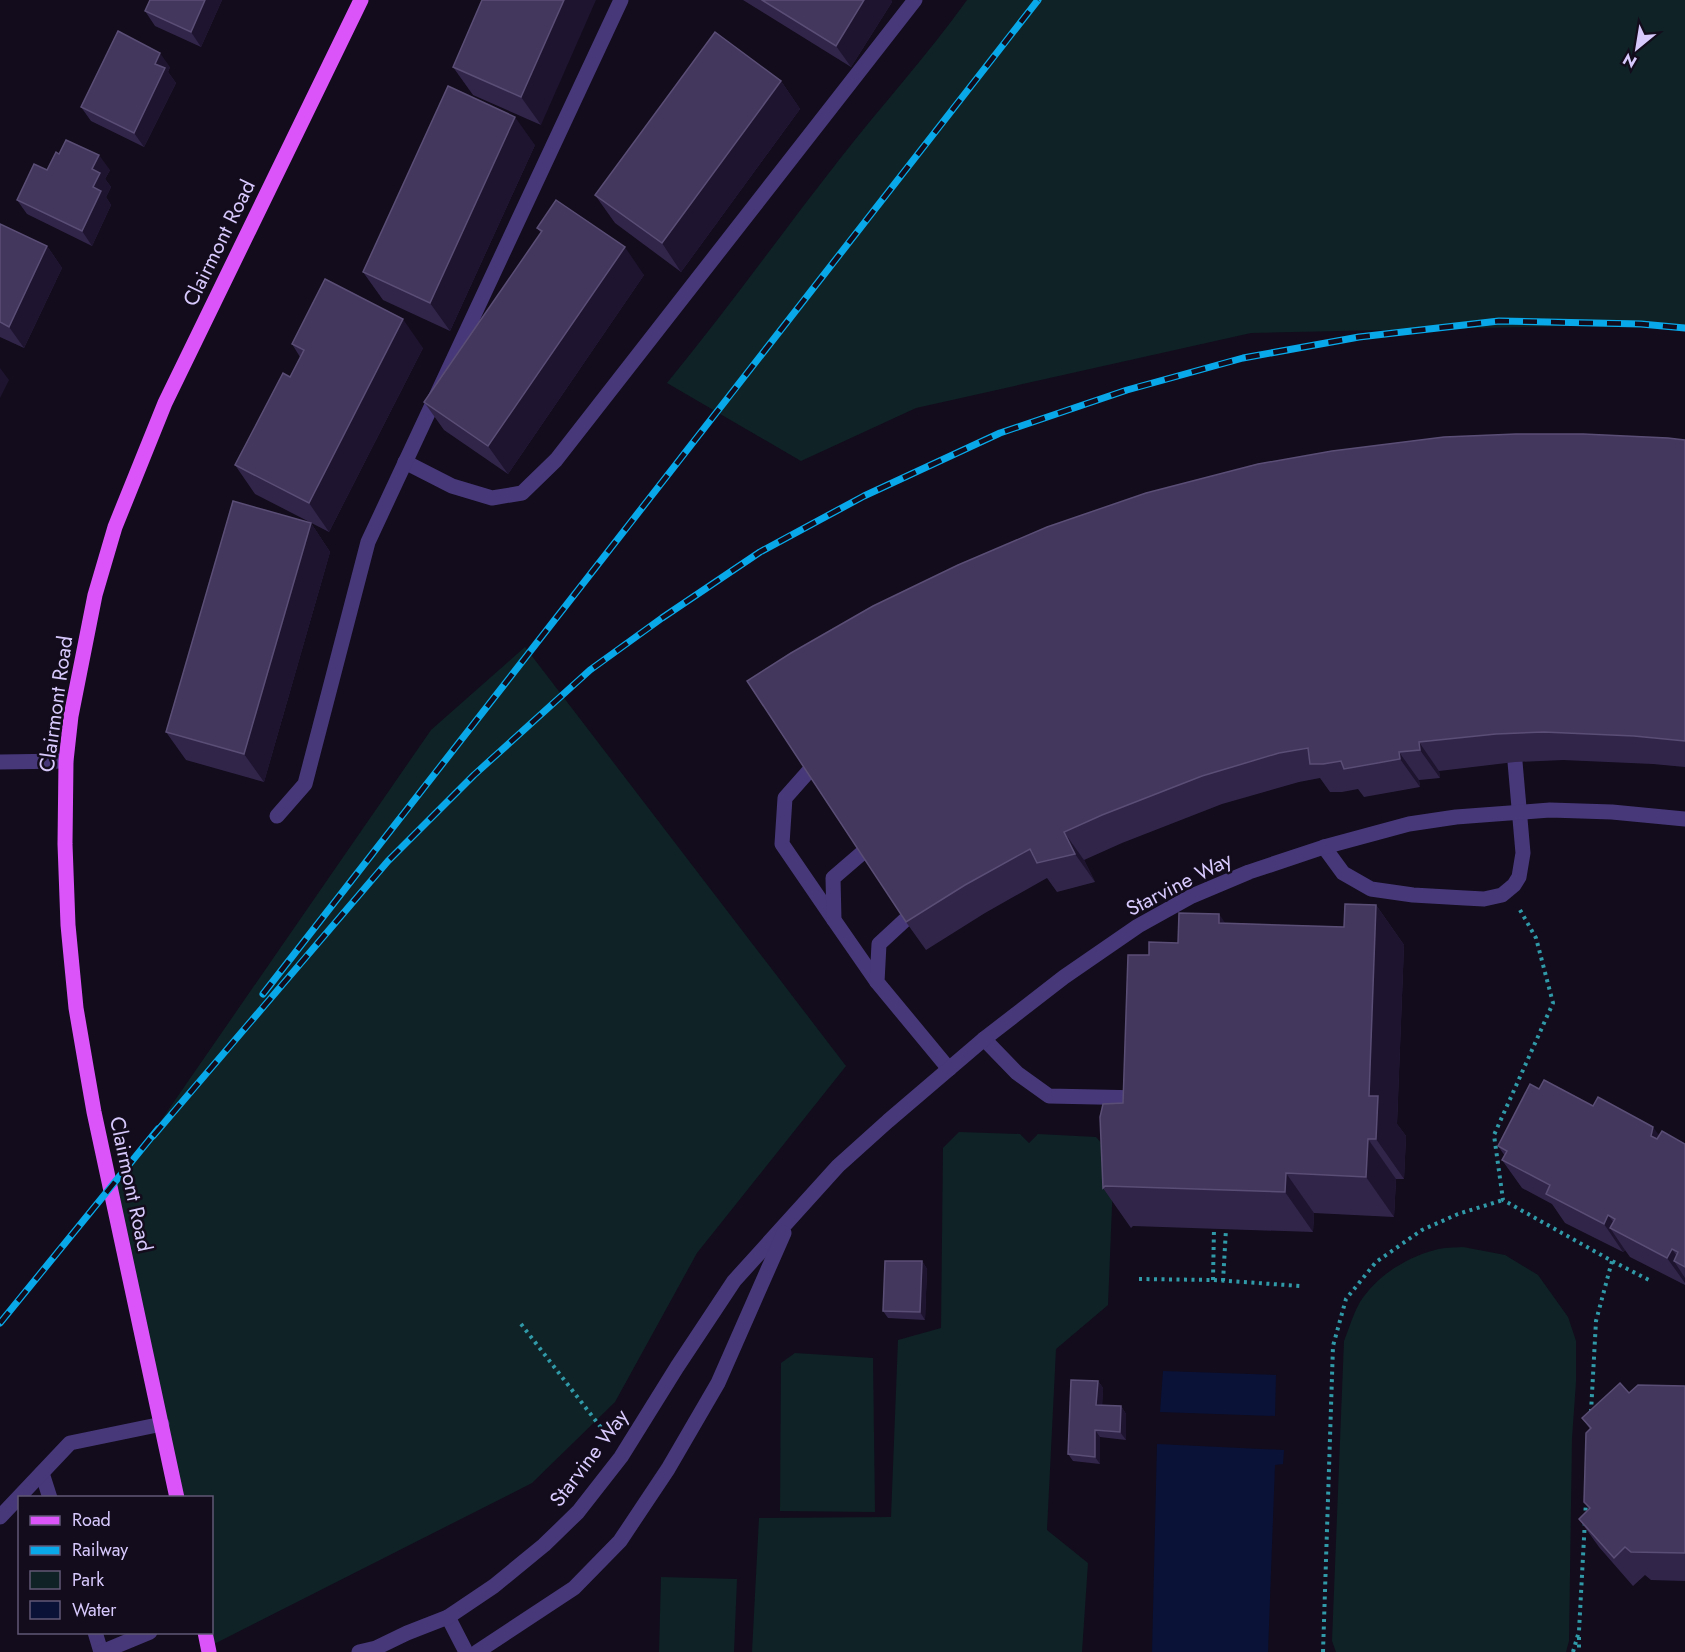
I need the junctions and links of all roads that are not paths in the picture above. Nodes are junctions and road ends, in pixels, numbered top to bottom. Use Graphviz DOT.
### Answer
graph roads {
  1 [pos="361,0"];
  2 [pos="621,0"];
  3 [pos="915,0"];
  4 [pos="405,462"];
  5 [pos="66,761"];
  6 [pos="0,762"];
  7 [pos="1515,762"];
  8 [pos="808,772"];
  9 [pos="1520,812"];
  10 [pos="277,816"];
  11 [pos="1685,819"];
  12 [pos="1324,847"];
  13 [pos="862,853"];
  14 [pos="906,919"];
  15 [pos="834,920"];
  16 [pos="877,982"];
  17 [pos="984,1039"];
  18 [pos="949,1069"];
  19 [pos="1152,1098"];
  20 [pos="790,1220"];
  21 [pos="162,1424"];
  22 [pos="42,1473"];
  23 [pos="20,1496"];
  24 [pos="50,1496"];
  25 [pos="177,1496"];
  26 [pos="18,1498"];
  27 [pos="0,1517"];
  28 [pos="448,1617"];
  29 [pos="96,1634"];
  30 [pos="145,1634"];
  31 [pos="205,1634"];
  32 [pos="101,1652"];
  33 [pos="209,1652"];
  34 [pos="358,1652"];
  35 [pos="466,1652"];
  36 [pos="477,1652"];
  1 -- 5 [label="main road, Clairmont Road"];
  2 -- 4 [label="street"];
  3 -- 4 [label="street"];
  4 -- 10 [label="street"];
  5 -- 6 [label="street"];
  5 -- 21 [label="main road, Clairmont Road"];
  7 -- 9 [label="street"];
  8 -- 15 [label="street"];
  9 -- 11 [label="street, Starvine Way"];
  9 -- 12 [label="street, Starvine Way"];
  9 -- 12 [label="street"];
  12 -- 17 [label="street, Starvine Way"];
  13 -- 15 [label="street"];
  14 -- 16 [label="street"];
  15 -- 16 [label="street"];
  16 -- 18 [label="street"];
  17 -- 18 [label="street, Starvine Way"];
  17 -- 19 [label="street"];
  18 -- 20 [label="street, Starvine Way"];
  20 -- 28 [label="street, Starvine Way"];
  20 -- 36 [label="street, Starvine Way"];
  21 -- 22 [label="street"];
  21 -- 25 [label="main road, Clairmont Road"];
  22 -- 23 [label="street"];
  22 -- 24 [label="street"];
  26 -- 27 [label="street"];
  28 -- 34 [label="street, Starvine Way"];
  28 -- 35 [label="street"];
  29 -- 32 [label="street"];
  30 -- 32 [label="street"];
  31 -- 33 [label="main road"];
}
